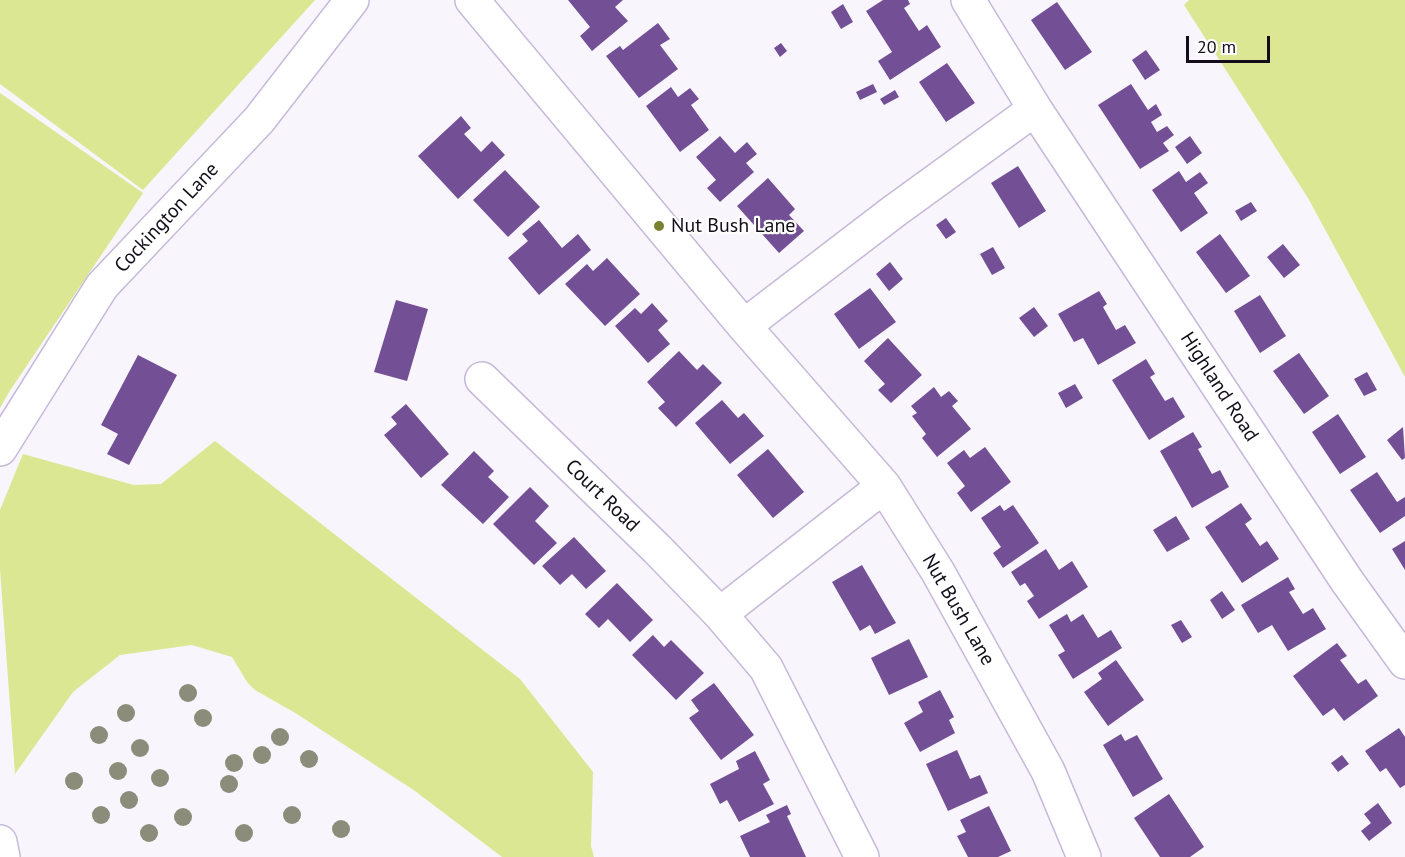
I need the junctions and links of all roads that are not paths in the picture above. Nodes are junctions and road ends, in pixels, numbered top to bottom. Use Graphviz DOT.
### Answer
graph roads {
  1 [pos="352,0"];
  2 [pos="472,0"];
  3 [pos="968,0"];
  4 [pos="1035,109"];
  5 [pos="744,326"];
  6 [pos="482,379"];
  7 [pos="0,449"];
  8 [pos="884,486"];
  9 [pos="720,615"];
  10 [pos="1405,662"];
  11 [pos="0,842"];
  12 [pos="3,857"];
  13 [pos="862,857"];
  14 [pos="1084,857"];
  1 -- 7 [label="street, Cockington Lane"];
  2 -- 5 [label="street, Nut Bush Lane"];
  3 -- 4 [label="street, Highland Road"];
  4 -- 5 [label="street"];
  4 -- 10 [label="street, Highland Road"];
  5 -- 8 [label="street, Nut Bush Lane"];
  6 -- 9 [label="street, Court Road"];
  8 -- 9 [label="street"];
  8 -- 14 [label="street, Nut Bush Lane"];
  9 -- 13 [label="street, Court Road"];
  11 -- 12 [label="street"];
}
